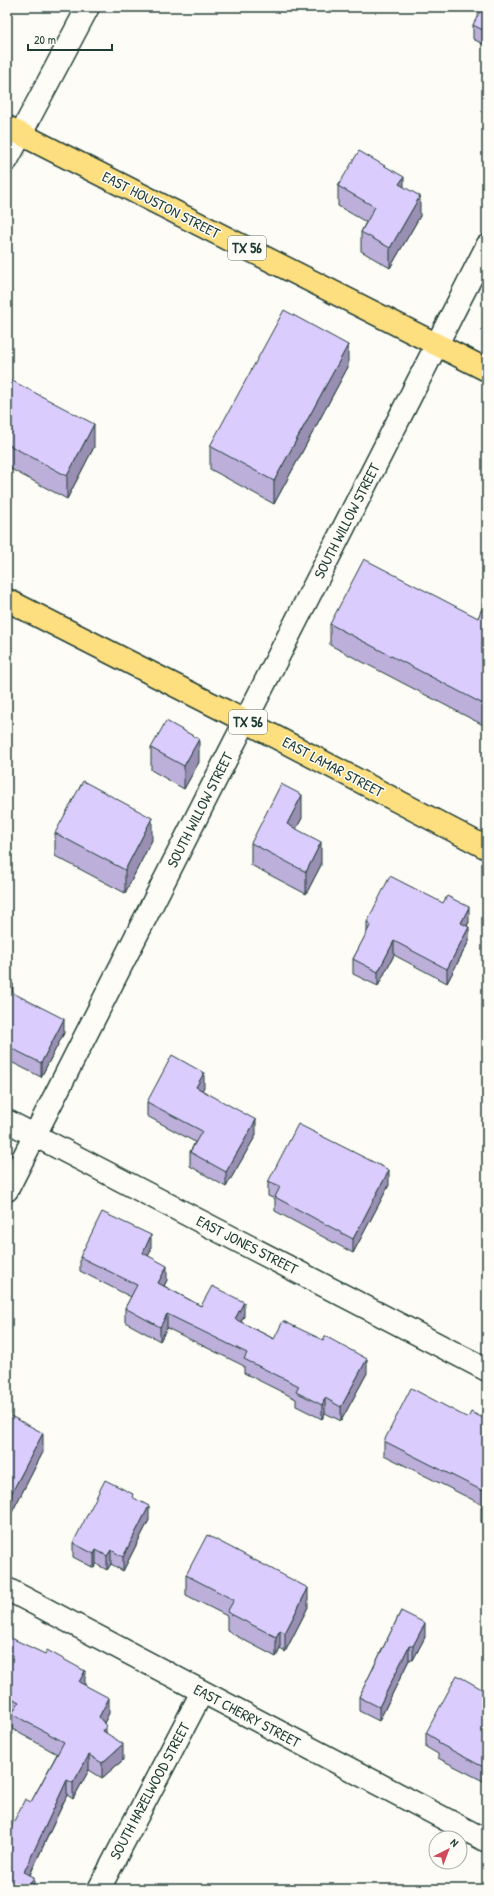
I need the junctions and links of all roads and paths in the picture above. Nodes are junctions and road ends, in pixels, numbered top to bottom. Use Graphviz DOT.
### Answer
graph roads {
  1 [pos="88,7"];
  2 [pos="14,131"];
  3 [pos="7,160"];
  4 [pos="487,246"];
  5 [pos="437,344"];
  6 [pos="487,370"];
  7 [pos="7,600"];
  8 [pos="245,721"];
  9 [pos="487,848"];
  10 [pos="7,1121"];
  11 [pos="35,1135"];
  12 [pos="7,1190"];
  13 [pos="487,1370"];
  14 [pos="7,1589"];
  15 [pos="202,1692"];
  16 [pos="487,1841"];
  17 [pos="99,1889"];
  1 -- 2 [label="street"];
  2 -- 3 [label="street"];
  2 -- 5 [label="main road, EAST HOUSTON STREET / TX 56"];
  4 -- 5 [label="street, SOUTH WILLOW STREET"];
  5 -- 6 [label="main road, EAST HOUSTON STREET / TX 56"];
  5 -- 8 [label="street, SOUTH WILLOW STREET"];
  7 -- 8 [label="main road, EAST LAMAR STREET / TX 56"];
  8 -- 9 [label="main road, EAST LAMAR STREET / TX 56"];
  8 -- 11 [label="street, SOUTH WILLOW STREET"];
  10 -- 11 [label="street, EAST JONES STREET"];
  11 -- 12 [label="street, SOUTH WILLOW STREET"];
  11 -- 13 [label="street, EAST JONES STREET"];
  14 -- 15 [label="street, EAST CHERRY STREET"];
  15 -- 16 [label="street, EAST CHERRY STREET"];
  15 -- 17 [label="street, SOUTH HAZELWOOD STREET"];
}
